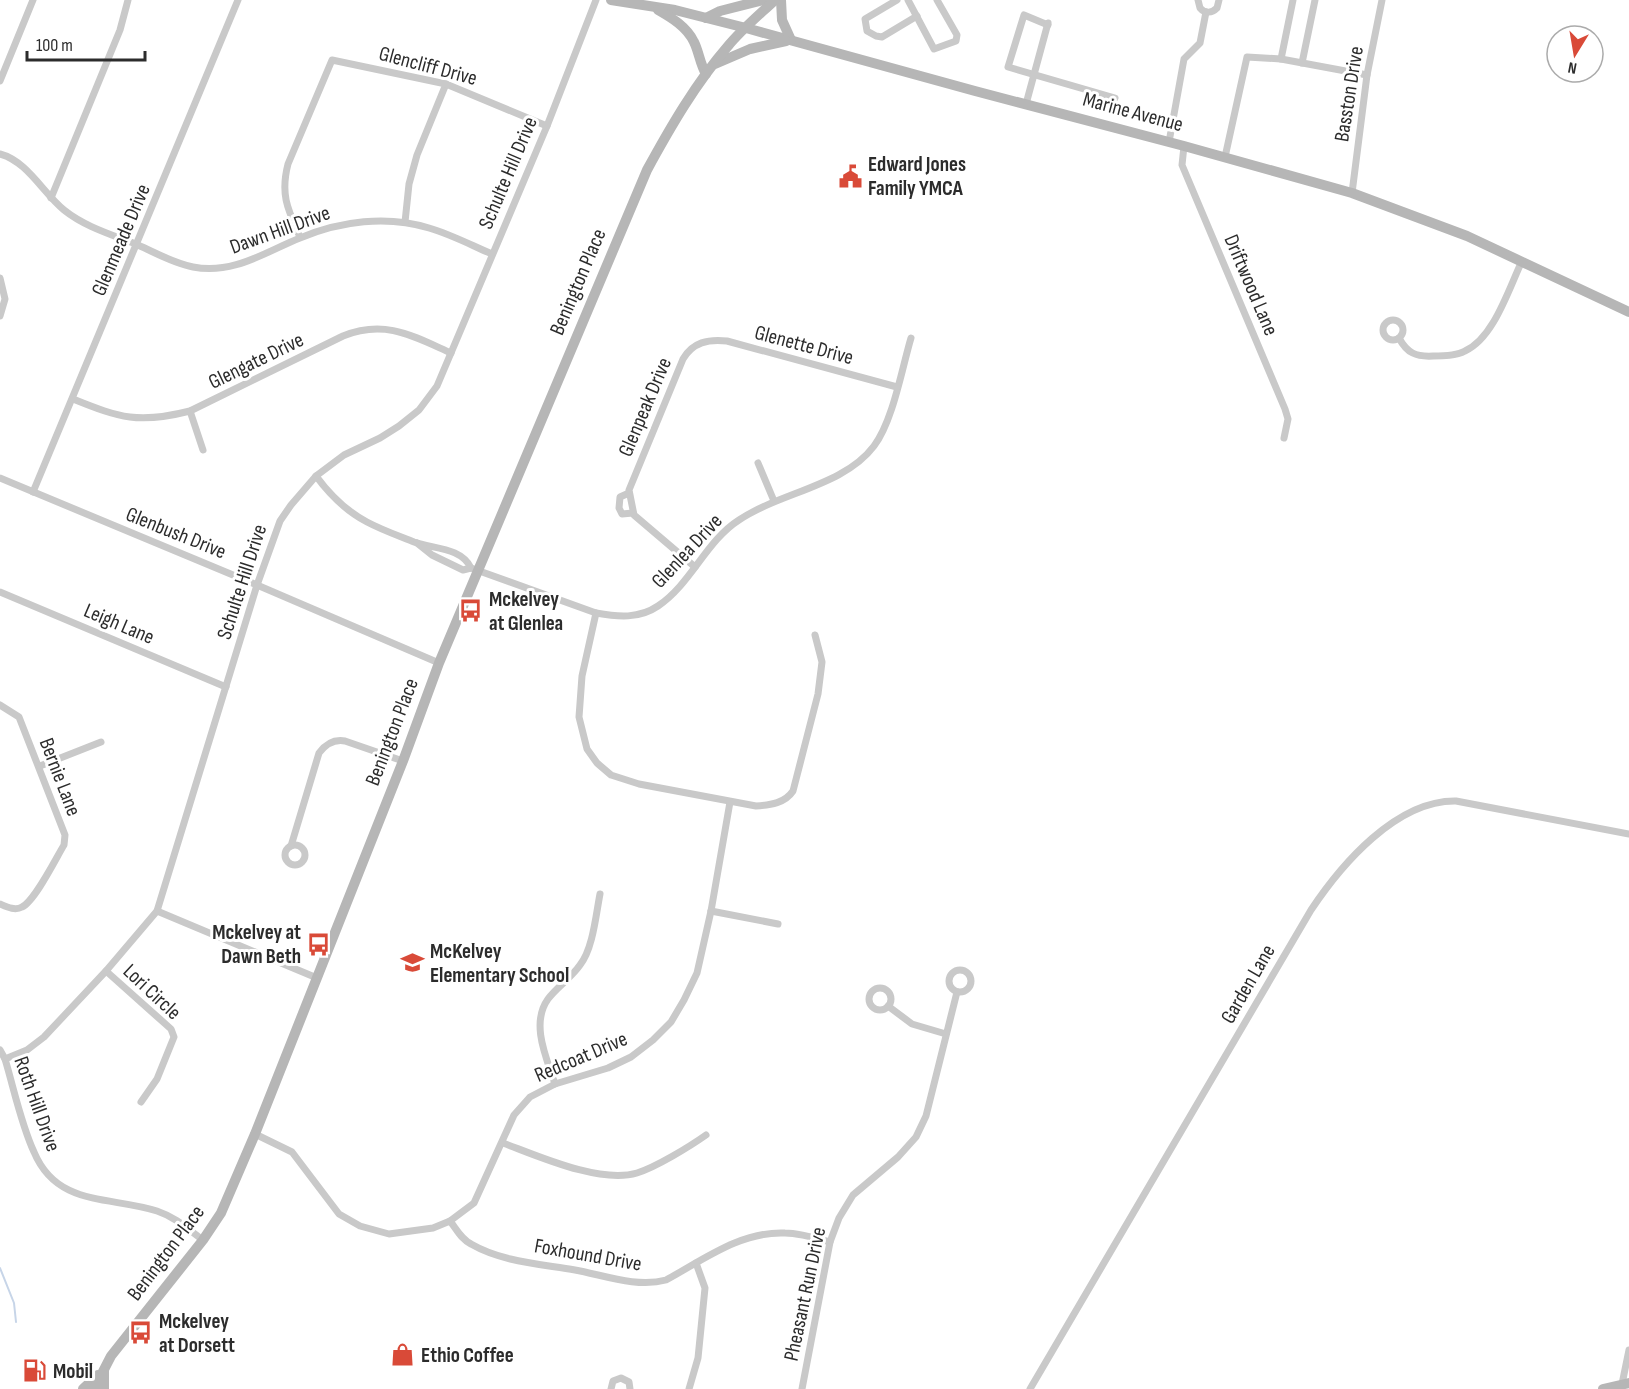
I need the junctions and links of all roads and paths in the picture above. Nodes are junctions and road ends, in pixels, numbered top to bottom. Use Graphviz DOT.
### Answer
graph roads {
  1 [pos="33,0"];
  2 [pos="128,0"];
  3 [pos="238,0"];
  4 [pos="596,0"];
  5 [pos="611,0"];
  6 [pos="763,0"];
  7 [pos="775,0"];
  8 [pos="781,0"];
  9 [pos="897,0"];
  10 [pos="908,0"];
  11 [pos="937,0"];
  12 [pos="1198,0"];
  13 [pos="1219,0"];
  14 [pos="1293,0"];
  15 [pos="1315,0"];
  16 [pos="1382,0"];
  17 [pos="676,5"];
  18 [pos="653,7"];
  19 [pos="1206,12"];
  20 [pos="917,16"];
  21 [pos="706,18"];
  22 [pos="746,28"];
  23 [pos="791,40"];
  24 [pos="1281,59"];
  25 [pos="1302,63"];
  26 [pos="709,70"];
  27 [pos="1367,75"];
  28 [pos="1034,76"];
  29 [pos="0,81"];
  30 [pos="446,84"];
  31 [pos="1115,98"];
  32 [pos="1026,104"];
  33 [pos="547,126"];
  34 [pos="1169,142"];
  35 [pos="1184,146"];
  36 [pos="0,154"];
  37 [pos="1225,157"];
  38 [pos="1352,193"];
  39 [pos="51,198"];
  40 [pos="405,222"];
  41 [pos="300,237"];
  42 [pos="137,245"];
  43 [pos="492,254"];
  44 [pos="1522,261"];
  45 [pos="0,278"];
  46 [pos="1629,312"];
  47 [pos="0,316"];
  48 [pos="911,338"];
  49 [pos="1399,338"];
  50 [pos="703,342"];
  51 [pos="451,353"];
  52 [pos="897,387"];
  53 [pos="73,399"];
  54 [pos="190,411"];
  55 [pos="1284,438"];
  56 [pos="203,450"];
  57 [pos="758,463"];
  58 [pos="316,476"];
  59 [pos="0,478"];
  60 [pos="33,492"];
  61 [pos="629,493"];
  62 [pos="774,501"];
  63 [pos="633,513"];
  64 [pos="417,543"];
  65 [pos="695,567"];
  66 [pos="474,569"];
  67 [pos="257,585"];
  68 [pos="0,592"];
  69 [pos="596,613"];
  70 [pos="815,635"];
  71 [pos="439,663"];
  72 [pos="225,687"];
  73 [pos="0,705"];
  74 [pos="101,742"];
  75 [pos="403,761"];
  76 [pos="40,766"];
  77 [pos="730,802"];
  78 [pos="1629,834"];
  79 [pos="291,846"];
  80 [pos="600,894"];
  81 [pos="0,904"];
  82 [pos="711,910"];
  83 [pos="157,911"];
  84 [pos="778,924"];
  85 [pos="106,971"];
  86 [pos="317,978"];
  87 [pos="957,992"];
  88 [pos="888,1006"];
  89 [pos="946,1034"];
  90 [pos="0,1050"];
  91 [pos="5,1059"];
  92 [pos="555,1084"];
  93 [pos="141,1102"];
  94 [pos="255,1134"];
  95 [pos="706,1135"];
  96 [pos="503,1143"];
  97 [pos="450,1221"];
  98 [pos="203,1240"];
  99 [pos="830,1242"];
  100 [pos="696,1263"];
  101 [pos="1629,1350"];
  102 [pos="104,1368"];
  103 [pos="1626,1384"];
  104 [pos="83,1389"];
  105 [pos="94,1389"];
  106 [pos="104,1389"];
  107 [pos="611,1389"];
  108 [pos="630,1389"];
  109 [pos="689,1389"];
  110 [pos="802,1389"];
  111 [pos="1030,1389"];
  112 [pos="1603,1389"];
  1 -- 29 [label="street"];
  2 -- 39 [label="street"];
  3 -- 42 [label="street, Glenmeade Drive"];
  4 -- 33 [label="street, Schulte Hill Drive"];
  5 -- 18 [label="main road, Marine Avenue"];
  6 -- 21 [label="main road"];
  7 -- 22 [label="main road, Benington Place"];
  8 -- 23 [label="main road"];
  9 -- 20 [label="street"];
  10 -- 20 [label="street"];
  11 -- 20 [label="street"];
  12 -- 19 [label="street"];
  13 -- 19 [label="street"];
  14 -- 24 [label="street"];
  15 -- 25 [label="street"];
  16 -- 27 [label="street, Basston Drive"];
  17 -- 18 [label="main road, Marine Avenue"];
  17 -- 21 [label="main road, Marine Avenue"];
  18 -- 26 [label="main road"];
  19 -- 34 [label="street"];
  21 -- 22 [label="main road, Marine Avenue"];
  22 -- 23 [label="main road, Marine Avenue"];
  22 -- 26 [label="main road, Benington Place"];
  23 -- 26 [label="main road"];
  23 -- 32 [label="main road, Marine Avenue"];
  24 -- 25 [label="street"];
  24 -- 37 [label="street"];
  25 -- 27 [label="street"];
  26 -- 66 [label="main road, Benington Place"];
  27 -- 38 [label="street, Basston Drive"];
  28 -- 28 [label="street, Marine Avenue"];
  28 -- 31 [label="street, Marine Avenue"];
  28 -- 32 [label="street"];
  30 -- 33 [label="street, Glencliff Drive"];
  30 -- 40 [label="street"];
  30 -- 41 [label="street, Glencliff Drive"];
  32 -- 34 [label="main road, Marine Avenue"];
  33 -- 43 [label="street, Schulte Hill Drive"];
  34 -- 35 [label="main road, Marine Avenue"];
  35 -- 37 [label="main road, Marine Avenue"];
  35 -- 55 [label="street, Driftwood Lane"];
  36 -- 39 [label="street, Dawn Hill Drive"];
  37 -- 38 [label="main road, Marine Avenue"];
  38 -- 44 [label="main road, Marine Avenue"];
  39 -- 42 [label="street, Dawn Hill Drive"];
  40 -- 41 [label="street, Dawn Hill Drive"];
  40 -- 43 [label="street, Dawn Hill Drive"];
  41 -- 42 [label="street, Dawn Hill Drive"];
  42 -- 53 [label="street, Glenmeade Drive"];
  43 -- 51 [label="street, Schulte Hill Drive"];
  44 -- 46 [label="main road, Marine Avenue"];
  44 -- 49 [label="street"];
  45 -- 47 [label="street"];
  48 -- 52 [label="street, Glenlea Drive"];
  50 -- 52 [label="street, Glenette Drive"];
  50 -- 61 [label="street, Glenpeak Drive"];
  51 -- 54 [label="street, Glengate Drive"];
  51 -- 58 [label="street, Schulte Hill Drive"];
  52 -- 62 [label="street, Glenlea Drive"];
  53 -- 54 [label="street, Glengate Drive"];
  53 -- 60 [label="street, Glenmeade Drive"];
  54 -- 56 [label="street"];
  57 -- 62 [label="street"];
  58 -- 64 [label="street, Glenlea Drive"];
  58 -- 67 [label="street, Schulte Hill Drive"];
  59 -- 60 [label="street, Glenbush Drive"];
  60 -- 67 [label="street, Glenbush Drive"];
  61 -- 63 [label="street, Glenpeak Drive"];
  61 -- 63 [label="street, Glenpeak Drive"];
  62 -- 65 [label="street, Glenlea Drive"];
  63 -- 65 [label="street, Glenpeak Drive"];
  64 -- 66 [label="street, Glenlea Drive"];
  64 -- 66 [label="street, Glenlea Drive"];
  65 -- 69 [label="street, Glenlea Drive"];
  66 -- 69 [label="street, Glenlea Drive"];
  66 -- 71 [label="main road, Benington Place"];
  67 -- 71 [label="street, Glenbush Drive"];
  67 -- 72 [label="street, Schulte Hill Drive"];
  68 -- 72 [label="street, Leigh Lane"];
  69 -- 77 [label="street"];
  70 -- 77 [label="street"];
  71 -- 75 [label="main road, Benington Place"];
  72 -- 83 [label="street, Schulte Hill Drive"];
  73 -- 76 [label="street, Bernie Lane"];
  74 -- 76 [label="street"];
  75 -- 79 [label="street"];
  75 -- 86 [label="main road, Benington Place"];
  76 -- 81 [label="street, Bernie Lane"];
  77 -- 82 [label="street, Redcoat Drive"];
  78 -- 111 [label="street, Garden Lane"];
  80 -- 92 [label="street"];
  82 -- 84 [label="street"];
  82 -- 92 [label="street, Redcoat Drive"];
  83 -- 85 [label="street, Schulte Hill Drive"];
  83 -- 86 [label="street"];
  85 -- 91 [label="street, Schulte Hill Drive"];
  85 -- 93 [label="street, Lori Circle"];
  86 -- 94 [label="main road, Benington Place"];
  87 -- 89 [label="street, Pheasant Run Drive"];
  88 -- 89 [label="street"];
  89 -- 99 [label="street, Pheasant Run Drive"];
  90 -- 91 [label="street, Roth Hill Drive"];
  91 -- 98 [label="street, Roth Hill Drive"];
  92 -- 96 [label="street, Redcoat Drive"];
  94 -- 97 [label="street, Redcoat Drive"];
  94 -- 98 [label="main road, Benington Place"];
  95 -- 96 [label="street"];
  96 -- 97 [label="street, Redcoat Drive"];
  97 -- 100 [label="street, Foxhound Drive"];
  98 -- 102 [label="main road, Benington Place"];
  99 -- 100 [label="street, Foxhound Drive"];
  99 -- 110 [label="street, Pheasant Run Drive"];
  100 -- 109 [label="street"];
  101 -- 103 [label="street"];
  102 -- 104 [label="main road"];
  102 -- 105 [label="main road, Benington Place"];
  102 -- 106 [label="main road"];
  103 -- 112 [label="main road"];
  107 -- 108 [label="street"];
}
